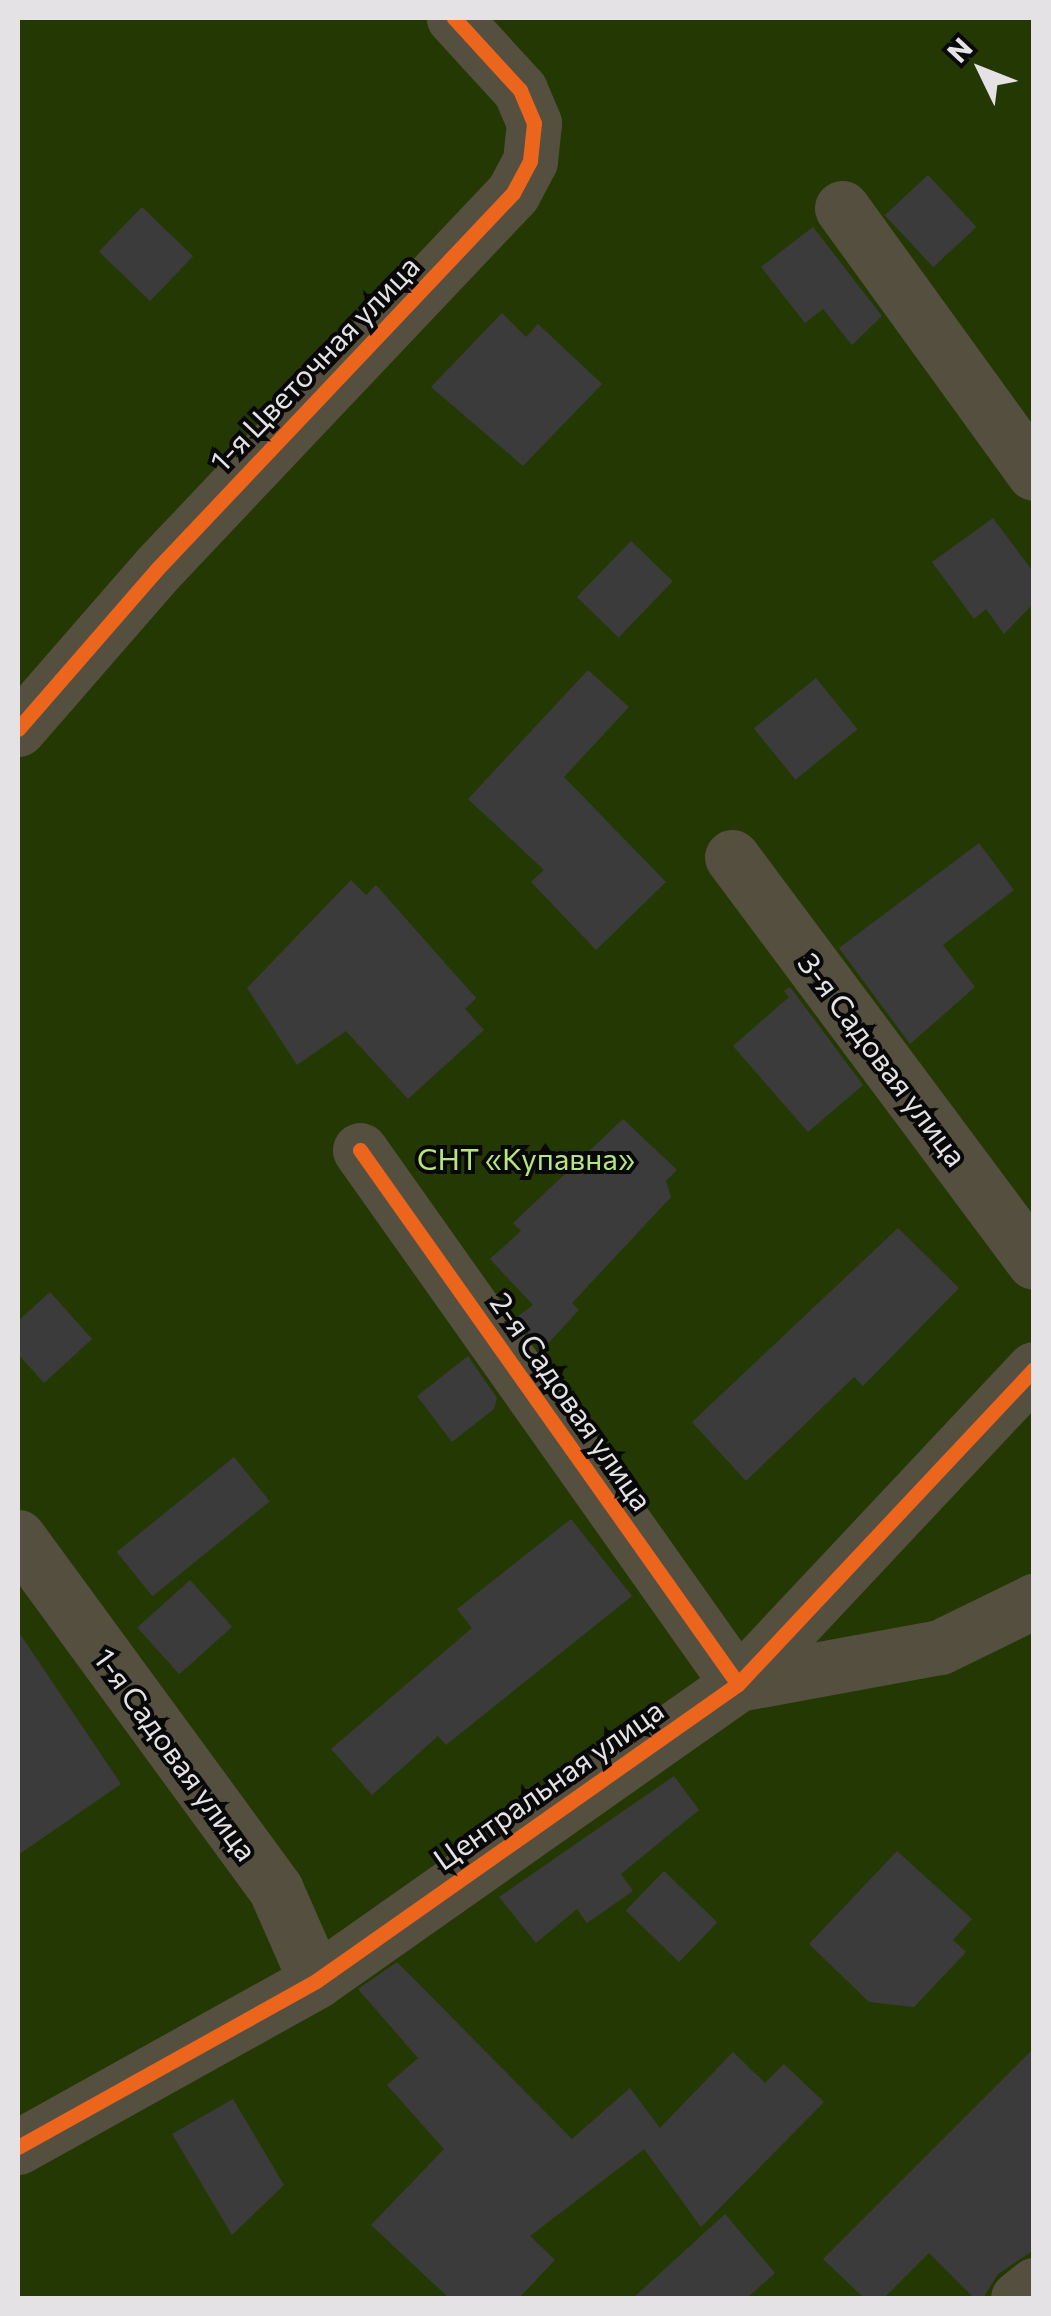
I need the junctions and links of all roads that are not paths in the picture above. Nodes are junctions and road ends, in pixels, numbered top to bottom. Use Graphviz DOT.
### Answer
graph roads {
  1 [pos="454,18"];
  2 [pos="842,208"];
  3 [pos="1034,473"];
  4 [pos="18,729"];
  5 [pos="732,857"];
  6 [pos="360,1150"];
  7 [pos="1034,1262"];
  8 [pos="1034,1369"];
  9 [pos="18,1537"];
  10 [pos="1034,1600"];
  11 [pos="738,1684"];
  12 [pos="316,1981"];
  13 [pos="18,2147"];
  14 [pos="1034,2285"];
  15 [pos="1018,2298"];
  1 -- 4 [label="street, 1-я Цветочная улица"];
  2 -- 3 [label="street"];
  5 -- 7 [label="street, 3-я Садовая улица"];
  6 -- 11 [label="street, 2-я Садовая улица"];
  8 -- 11 [label="street, Центральная улица"];
  9 -- 12 [label="street, 1-я Садовая улица"];
  10 -- 11 [label="street"];
  11 -- 12 [label="street, Центральная улица"];
  12 -- 13 [label="street, Центральная улица"];
  14 -- 15 [label="street"];
}
